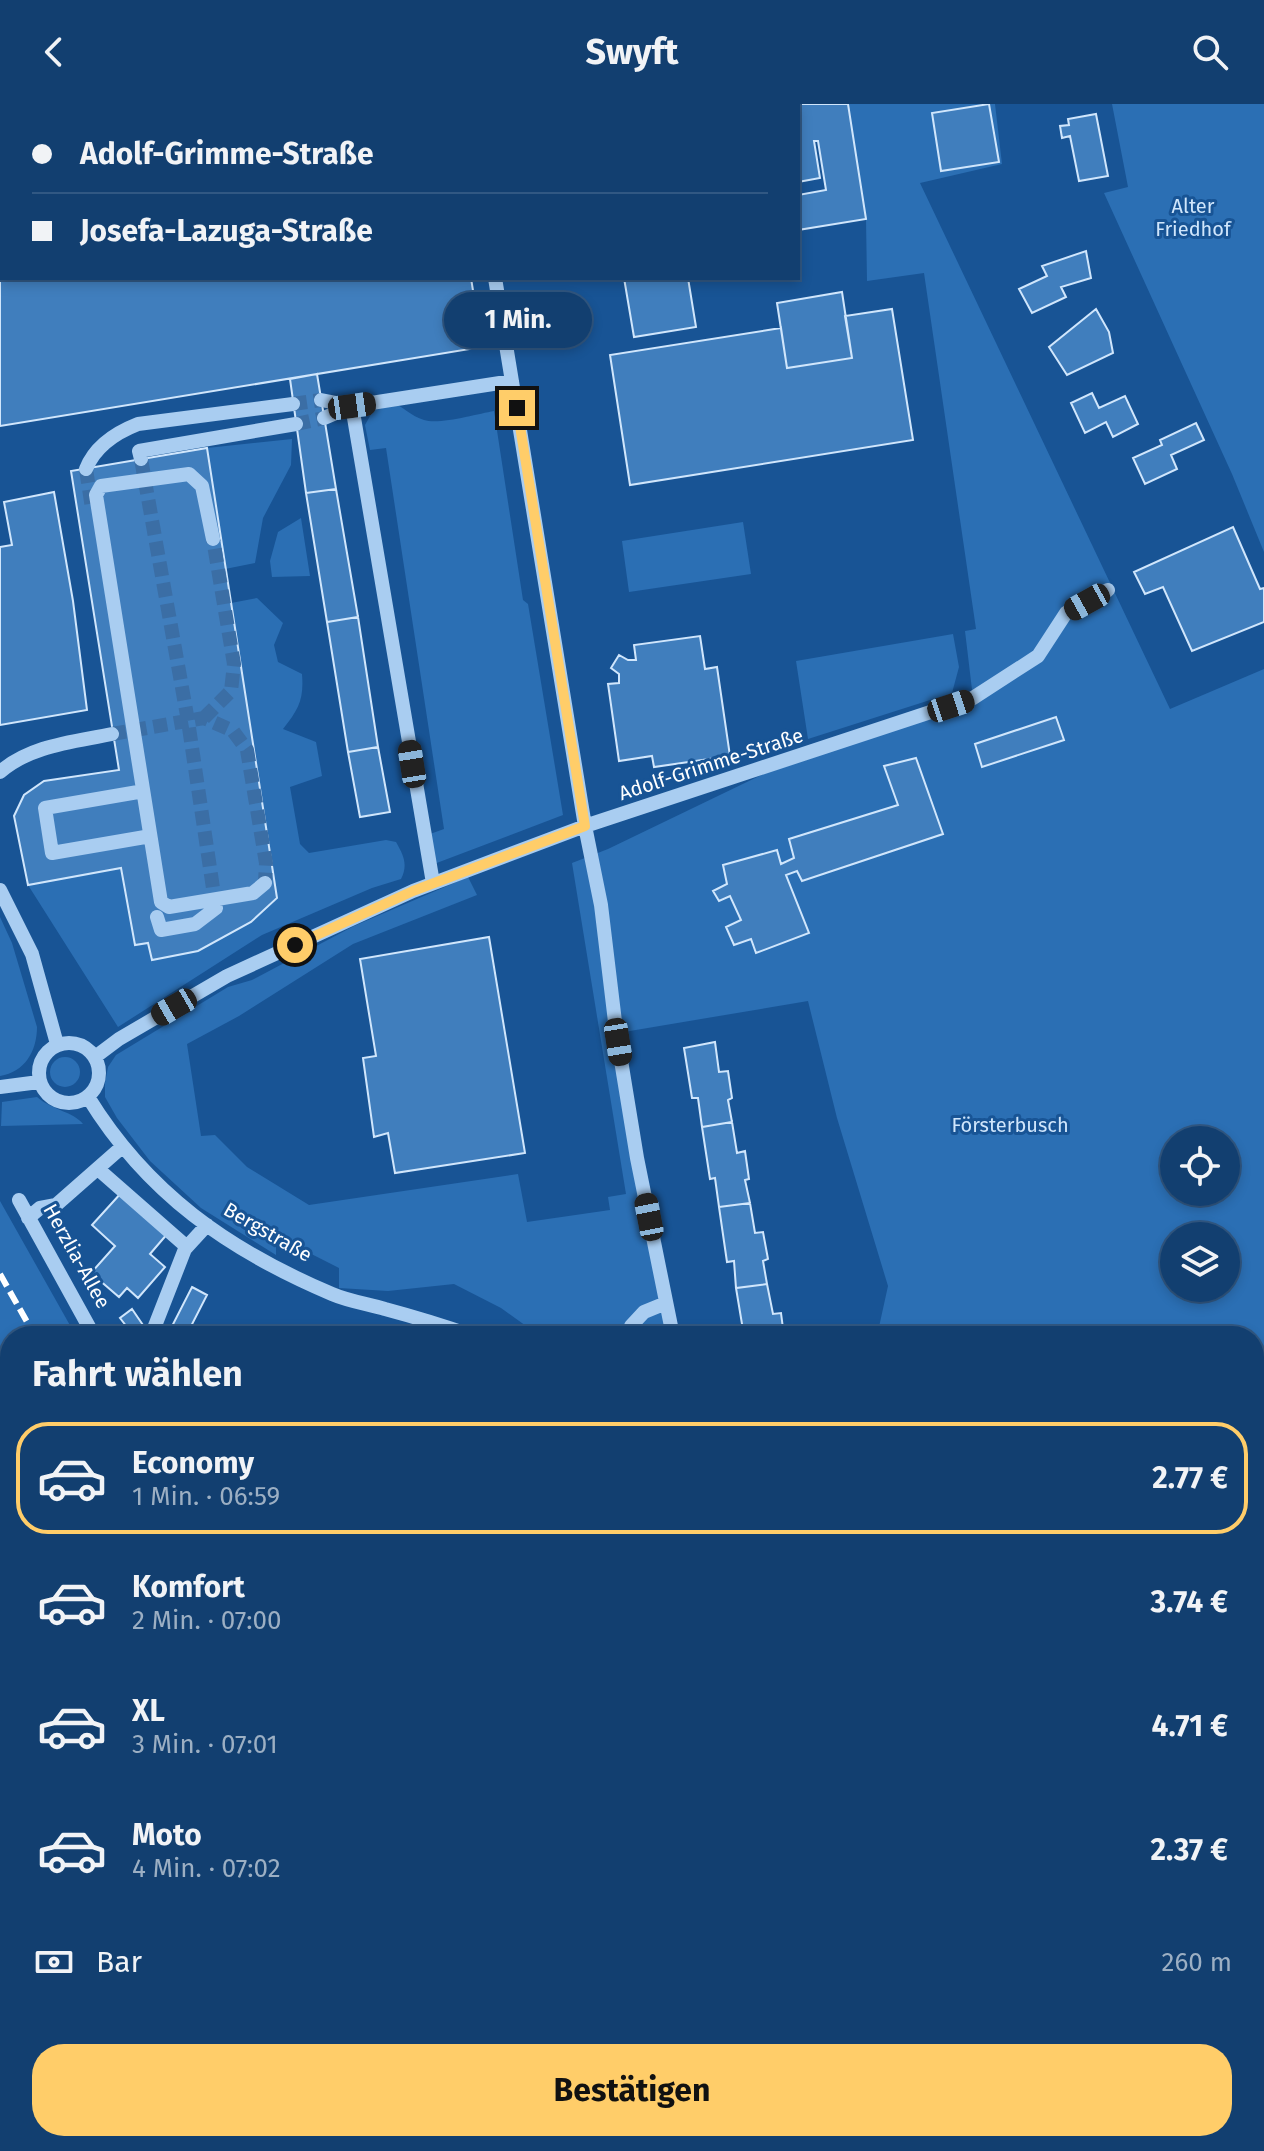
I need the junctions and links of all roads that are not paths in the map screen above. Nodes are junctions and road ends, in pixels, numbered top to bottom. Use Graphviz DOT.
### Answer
graph roads {
  1 [pos="495,280"];
  2 [pos="512,381"];
  3 [pos="321,400"];
  4 [pos="293,404"];
  5 [pos="352,406"];
  6 [pos="324,418"];
  7 [pos="296,424"];
  8 [pos="140,455"];
  9 [pos="86,469"];
  10 [pos="213,539"];
  11 [pos="1108,590"];
  12 [pos="112,734"];
  13 [pos="0,772"];
  14 [pos="138,792"];
  15 [pos="585,826"];
  16 [pos="145,837"];
  17 [pos="265,883"];
  18 [pos="433,883"];
  19 [pos="0,890"];
  20 [pos="216,908"];
  21 [pos="157,917"];
  22 [pos="57,1044"];
  23 [pos="95,1057"];
  24 [pos="39,1082"];
  25 [pos="0,1087"];
  26 [pos="88,1097"];
  27 [pos="122,1147"];
  28 [pos="98,1169"];
  29 [pos="19,1200"];
  30 [pos="28,1218"];
  31 [pos="207,1225"];
  32 [pos="187,1247"];
  33 [pos="666,1303"];
  34 [pos="88,1326"];
  35 [pos="155,1326"];
  36 [pos="439,1326"];
  37 [pos="631,1326"];
  38 [pos="671,1326"];
  1 -- 2 [label="street"];
  2 -- 5 [label="street"];
  2 -- 15 [label="street"];
  3 -- 5 [label="street"];
  4 -- 9 [label="street"];
  5 -- 6 [label="street"];
  5 -- 18 [label="street"];
  7 -- 8 [label="street"];
  10 -- 17 [label="street"];
  11 -- 15 [label="street, Adolf-Grimme-Straße"];
  12 -- 13 [label="street"];
  14 -- 16 [label="street"];
  15 -- 18 [label="street, Adolf-Grimme-Straße"];
  15 -- 33 [label="street"];
  18 -- 23 [label="street, Adolf-Grimme-Straße"];
  19 -- 22 [label="street"];
  20 -- 21 [label="street"];
  22 -- 23 [label="street"];
  22 -- 24 [label="street"];
  23 -- 26 [label="street"];
  24 -- 25 [label="street"];
  24 -- 26 [label="street"];
  26 -- 27 [label="street, Bergstraße"];
  27 -- 28 [label="street"];
  27 -- 31 [label="street, Bergstraße"];
  28 -- 30 [label="street"];
  28 -- 32 [label="street"];
  29 -- 30 [label="street, Herzlia-Allee"];
  30 -- 34 [label="street, Herzlia-Allee"];
  31 -- 32 [label="street"];
  31 -- 36 [label="street, Bergstraße"];
  32 -- 35 [label="street"];
  33 -- 37 [label="street"];
  33 -- 38 [label="street"];
}
